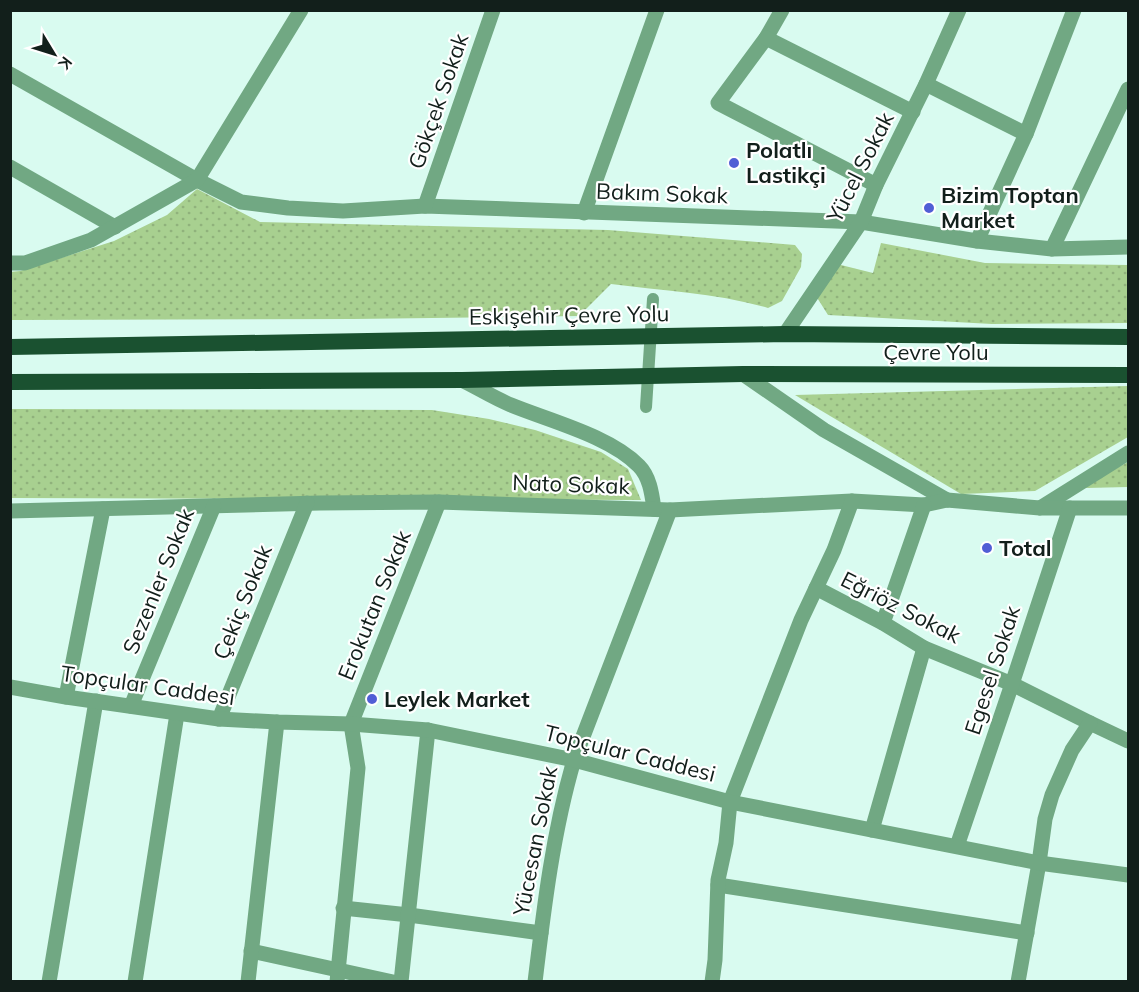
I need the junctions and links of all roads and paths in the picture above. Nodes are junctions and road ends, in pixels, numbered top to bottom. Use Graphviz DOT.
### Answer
graph roads {
  1 [pos="301,10"];
  2 [pos="493,10"];
  3 [pos="657,10"];
  4 [pos="782,10"];
  5 [pos="959,10"];
  6 [pos="1074,10"];
  7 [pos="766,38"];
  8 [pos="10,74"];
  9 [pos="926,84"];
  10 [pos="1128,90"];
  11 [pos="913,112"];
  12 [pos="1026,134"];
  13 [pos="10,167"];
  14 [pos="197,180"];
  15 [pos="876,185"];
  16 [pos="425,206"];
  17 [pos="584,213"];
  18 [pos="861,222"];
  19 [pos="115,227"];
  20 [pos="977,241"];
  21 [pos="1128,247"];
  22 [pos="1052,249"];
  23 [pos="10,255"];
  24 [pos="18,263"];
  25 [pos="653,299"];
  26 [pos="785,334"];
  27 [pos="1128,337"];
  28 [pos="10,347"];
  29 [pos="743,374"];
  30 [pos="1128,375"];
  31 [pos="462,380"];
  32 [pos="10,382"];
  33 [pos="646,407"];
  34 [pos="1128,453"];
  35 [pos="947,500"];
  36 [pos="852,501"];
  37 [pos="439,502"];
  38 [pos="308,503"];
  39 [pos="924,505"];
  40 [pos="214,506"];
  41 [pos="1040,508"];
  42 [pos="1070,508"];
  43 [pos="1128,508"];
  44 [pos="103,509"];
  45 [pos="654,509"];
  46 [pos="670,510"];
  47 [pos="11,515"];
  48 [pos="816,588"];
  49 [pos="883,623"];
  50 [pos="924,648"];
  51 [pos="1012,684"];
  52 [pos="10,687"];
  53 [pos="66,697"];
  54 [pos="96,701"];
  55 [pos="131,706"];
  56 [pos="177,714"];
  57 [pos="219,718"];
  58 [pos="277,722"];
  59 [pos="1090,723"];
  60 [pos="351,724"];
  61 [pos="429,730"];
  62 [pos="1128,741"];
  63 [pos="574,760"];
  64 [pos="730,802"];
  65 [pos="872,830"];
  66 [pos="957,846"];
  67 [pos="1039,863"];
  68 [pos="1128,875"];
  69 [pos="718,885"];
  70 [pos="343,908"];
  71 [pos="409,915"];
  72 [pos="541,933"];
  73 [pos="1027,933"];
  74 [pos="251,951"];
  75 [pos="337,976"];
  76 [pos="49,981"];
  77 [pos="135,981"];
  78 [pos="248,981"];
  79 [pos="393,981"];
  80 [pos="401,981"];
  81 [pos="535,981"];
  82 [pos="712,981"];
  83 [pos="1018,981"];
  1 -- 14 [label="street"];
  2 -- 16 [label="street, Gökçek Sokak"];
  3 -- 17 [label="street"];
  4 -- 7 [label="street"];
  5 -- 9 [label="street, Yücel Sokak"];
  6 -- 12 [label="street"];
  7 -- 11 [label="street"];
  7 -- 15 [label="street"];
  8 -- 14 [label="street, Bakım Sokak"];
  9 -- 11 [label="street, Yücel Sokak"];
  9 -- 12 [label="street"];
  10 -- 22 [label="street"];
  11 -- 15 [label="street, Yücel Sokak"];
  12 -- 20 [label="street"];
  13 -- 19 [label="street"];
  14 -- 16 [label="street, Bakım Sokak"];
  14 -- 19 [label="street"];
  15 -- 18 [label="street, Yücel Sokak"];
  16 -- 17 [label="street, Bakım Sokak"];
  17 -- 18 [label="street, Bakım Sokak"];
  18 -- 20 [label="street, Bakım Sokak"];
  18 -- 26 [label="street, Yücel Sokak"];
  19 -- 24 [label="street"];
  20 -- 22 [label="street, Bakım Sokak"];
  21 -- 22 [label="street, Bakım Sokak"];
  23 -- 24 [label="street"];
  25 -- 33 [label="street"];
  26 -- 27 [label="highway, Eskişehir Çevre Yolu"];
  26 -- 28 [label="highway, Eskişehir Çevre Yolu"];
  29 -- 30 [label="highway, Çevre Yolu"];
  29 -- 31 [label="highway"];
  29 -- 35 [label="street"];
  31 -- 32 [label="highway"];
  31 -- 45 [label="street"];
  34 -- 41 [label="street"];
  35 -- 39 [label="street, Nato Sokak"];
  35 -- 41 [label="street, Nato Sokak"];
  36 -- 39 [label="street, Nato Sokak"];
  36 -- 46 [label="street, Nato Sokak"];
  36 -- 48 [label="street"];
  37 -- 38 [label="street, Nato Sokak"];
  37 -- 45 [label="street, Nato Sokak"];
  37 -- 60 [label="street, Erokutan Sokak"];
  38 -- 40 [label="street, Nato Sokak"];
  38 -- 57 [label="street, Çekiç Sokak"];
  39 -- 49 [label="street"];
  40 -- 44 [label="street, Nato Sokak"];
  40 -- 55 [label="street, Sezenler Sokak"];
  41 -- 42 [label="street, Nato Sokak"];
  42 -- 43 [label="street, Nato Sokak"];
  42 -- 51 [label="street, Egesel Sokak"];
  44 -- 47 [label="street, Nato Sokak"];
  44 -- 53 [label="street"];
  45 -- 46 [label="street, Nato Sokak"];
  46 -- 63 [label="street, Yücesan Sokak"];
  48 -- 49 [label="street, Eğriöz Sokak"];
  48 -- 64 [label="street"];
  49 -- 50 [label="street, Eğriöz Sokak"];
  50 -- 51 [label="street, Eğriöz Sokak"];
  50 -- 65 [label="street"];
  51 -- 59 [label="street, Eğriöz Sokak"];
  51 -- 66 [label="street, Egesel Sokak"];
  52 -- 53 [label="street, Topçular Caddesi"];
  53 -- 54 [label="street, Topçular Caddesi"];
  54 -- 55 [label="street, Topçular Caddesi"];
  54 -- 76 [label="street"];
  55 -- 56 [label="street, Topçular Caddesi"];
  56 -- 57 [label="street, Topçular Caddesi"];
  56 -- 77 [label="street"];
  57 -- 58 [label="street, Topçular Caddesi"];
  58 -- 60 [label="street, Topçular Caddesi"];
  58 -- 74 [label="street"];
  59 -- 62 [label="street, Eğriöz Sokak"];
  59 -- 67 [label="street"];
  60 -- 61 [label="street, Topçular Caddesi"];
  60 -- 70 [label="street"];
  61 -- 63 [label="street, Topçular Caddesi"];
  61 -- 71 [label="street"];
  63 -- 64 [label="street, Topçular Caddesi"];
  63 -- 72 [label="street, Yücesan Sokak"];
  64 -- 65 [label="street, Topçular Caddesi"];
  64 -- 69 [label="street"];
  65 -- 66 [label="street, Topçular Caddesi"];
  66 -- 67 [label="street, Topçular Caddesi"];
  67 -- 68 [label="street, Topçular Caddesi"];
  67 -- 73 [label="street"];
  69 -- 73 [label="street"];
  69 -- 82 [label="street"];
  70 -- 71 [label="street"];
  70 -- 75 [label="street"];
  71 -- 72 [label="street"];
  71 -- 80 [label="street"];
  72 -- 81 [label="street, Yücesan Sokak"];
  73 -- 83 [label="street"];
  74 -- 75 [label="street"];
  74 -- 78 [label="street"];
  75 -- 79 [label="street"];
}
